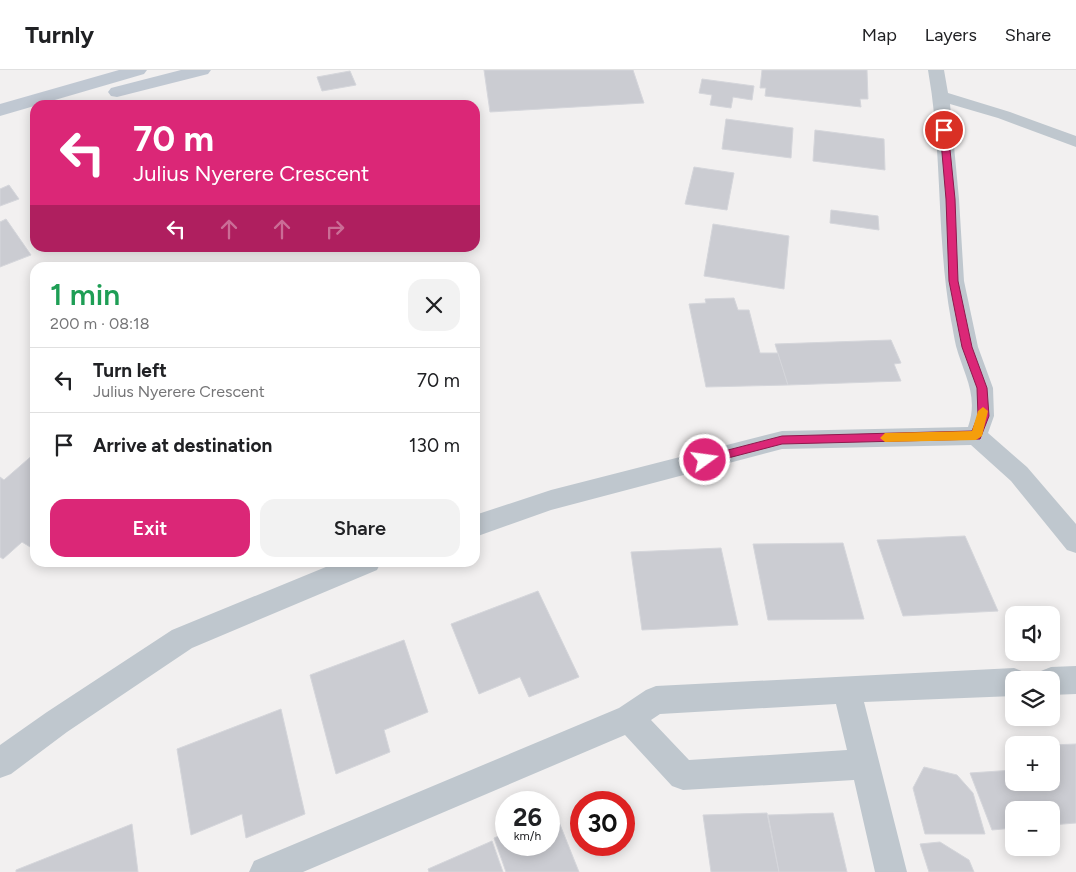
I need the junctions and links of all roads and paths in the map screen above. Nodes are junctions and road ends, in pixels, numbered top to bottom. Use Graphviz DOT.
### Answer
graph roads {
  1 [pos="138,70"];
  2 [pos="202,70"];
  3 [pos="936,70"];
  4 [pos="941,96"];
  5 [pos="34,100"];
  6 [pos="91,100"];
  7 [pos="30,101"];
  8 [pos="0,110"];
  9 [pos="30,119"];
  10 [pos="9,126"];
  11 [pos="1076,142"];
  12 [pos="976,436"];
  13 [pos="480,524"];
  14 [pos="1076,542"];
  15 [pos="356,567"];
  16 [pos="1076,680"];
  17 [pos="1060,681"];
  18 [pos="1005,682"];
  19 [pos="847,689"];
  20 [pos="629,718"];
  21 [pos="0,763"];
  22 [pos="865,764"];
  23 [pos="265,872"];
  24 [pos="891,872"];
  1 -- 5 [label="main road"];
  2 -- 6 [label="main road"];
  3 -- 4 [label="street"];
  4 -- 11 [label="street"];
  4 -- 12 [label="street"];
  7 -- 8 [label="main road"];
  9 -- 10 [label="main road"];
  12 -- 13 [label="street"];
  12 -- 14 [label="street"];
  15 -- 21 [label="street"];
  16 -- 17 [label="street"];
  18 -- 19 [label="street"];
  19 -- 20 [label="street"];
  19 -- 22 [label="street"];
  20 -- 22 [label="street"];
  20 -- 23 [label="street"];
  22 -- 24 [label="street"];
}
